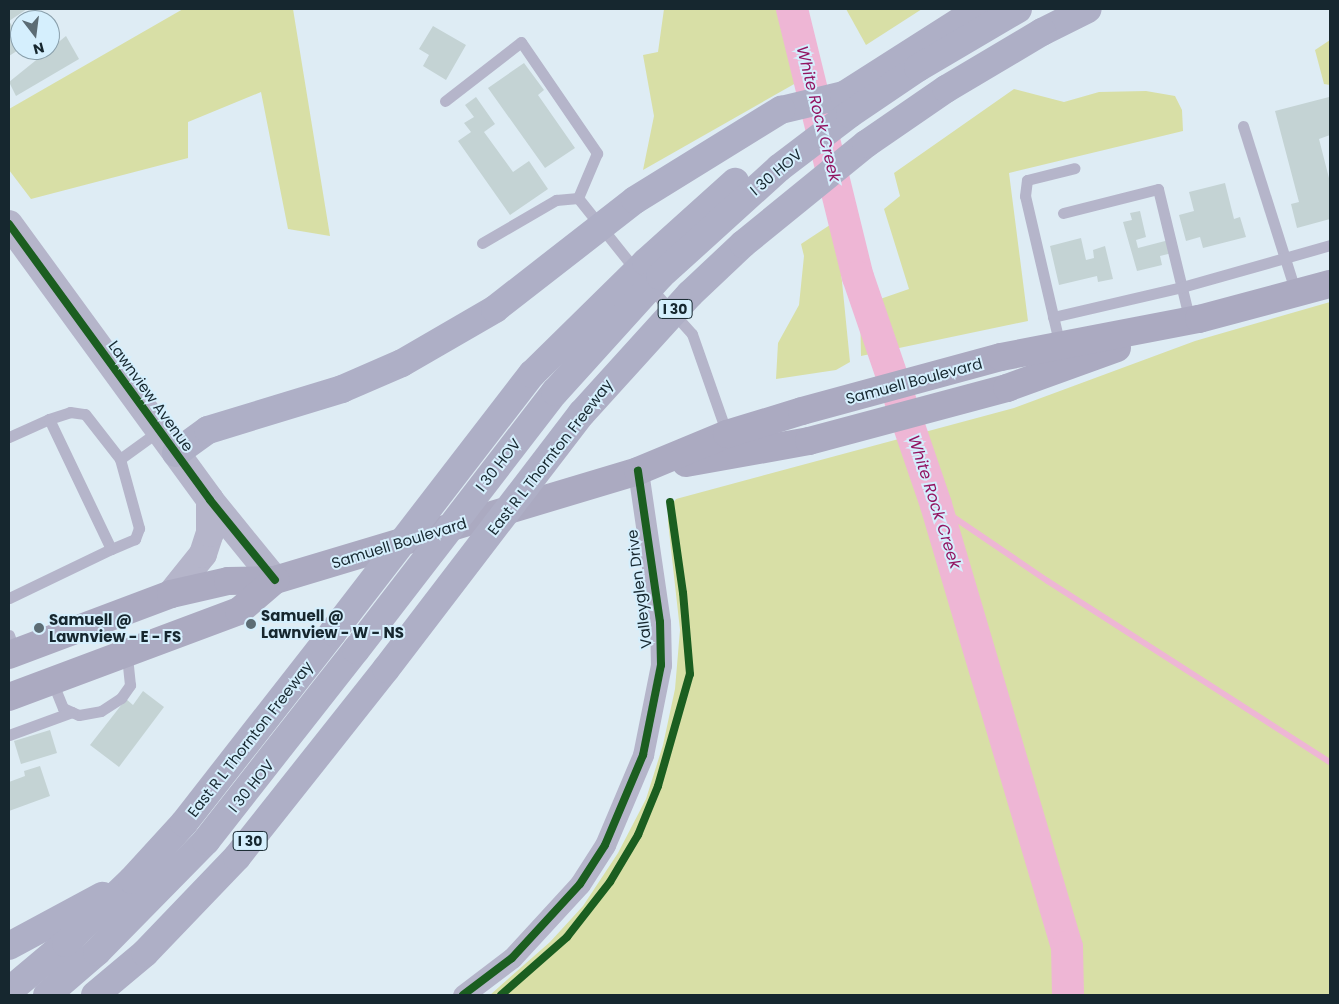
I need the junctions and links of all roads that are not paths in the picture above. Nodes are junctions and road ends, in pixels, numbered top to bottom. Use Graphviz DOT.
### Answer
graph roads {
  1 [pos="979,9"];
  2 [pos="1018,9"];
  3 [pos="1088,9"];
  4 [pos="844,95"];
  5 [pos="445,100"];
  6 [pos="1243,126"];
  7 [pos="1075,168"];
  8 [pos="578,198"];
  9 [pos="1063,213"];
  10 [pos="9,224"];
  11 [pos="482,243"];
  12 [pos="1330,246"];
  13 [pos="1285,258"];
  14 [pos="1330,284"];
  15 [pos="1182,286"];
  16 [pos="1296,293"];
  17 [pos="1053,317"];
  18 [pos="1195,320"];
  19 [pos="1060,346"];
  20 [pos="49,419"];
  21 [pos="160,430"];
  22 [pos="727,434"];
  23 [pos="9,437"];
  24 [pos="176,453"];
  25 [pos="120,459"];
  26 [pos="638,472"];
  27 [pos="210,500"];
  28 [pos="110,549"];
  29 [pos="275,580"];
  30 [pos="171,594"];
  31 [pos="9,598"];
  32 [pos="11,647"];
  33 [pos="127,654"];
  34 [pos="52,682"];
  35 [pos="9,697"];
  36 [pos="72,712"];
  37 [pos="9,735"];
  38 [pos="132,880"];
  39 [pos="9,946"];
  40 [pos="9,991"];
  41 [pos="47,995"];
  42 [pos="95,995"];
  43 [pos="463,995"];
  1 -- 4 [label="highway, East R L Thornton Freeway"];
  2 -- 41 [label="highway, I 30 HOV, bridge"];
  3 -- 42 [label="highway, East R L Thornton Freeway / I 30, bridge"];
  4 -- 24 [label="highway, bridge"];
  4 -- 38 [label="highway, East R L Thornton Freeway, bridge"];
  5 -- 8 [label="lane"];
  6 -- 13 [label="lane"];
  7 -- 17 [label="lane"];
  8 -- 11 [label="lane"];
  8 -- 22 [label="lane"];
  9 -- 15 [label="lane"];
  10 -- 21 [label="street, Lawnview Avenue"];
  12 -- 13 [label="lane"];
  13 -- 15 [label="lane"];
  13 -- 16 [label="lane"];
  14 -- 16 [label="main road, Samuell Boulevard"];
  15 -- 17 [label="lane"];
  15 -- 18 [label="lane"];
  16 -- 18 [label="main road, Samuell Boulevard"];
  17 -- 19 [label="lane"];
  18 -- 19 [label="main road, Samuell Boulevard"];
  18 -- 26 [label="main road, Samuell Boulevard"];
  19 -- 22 [label="main road, Samuell Boulevard"];
  20 -- 23 [label="lane"];
  20 -- 25 [label="lane"];
  20 -- 28 [label="lane"];
  21 -- 24 [label="street, Lawnview Avenue"];
  21 -- 25 [label="lane"];
  22 -- 26 [label="main road, Samuell Boulevard"];
  24 -- 27 [label="street, Lawnview Avenue"];
  25 -- 28 [label="lane"];
  26 -- 29 [label="main road, Samuell Boulevard"];
  26 -- 43 [label="street, Valleyglen Drive"];
  27 -- 29 [label="street, Lawnview Avenue"];
  27 -- 30 [label="street"];
  28 -- 31 [label="lane"];
  29 -- 30 [label="main road, Samuell Boulevard"];
  29 -- 33 [label="main road, Samuell Boulevard"];
  30 -- 32 [label="main road, Samuell Boulevard"];
  33 -- 34 [label="main road, Samuell Boulevard"];
  33 -- 36 [label="lane"];
  34 -- 35 [label="main road, Samuell Boulevard"];
  34 -- 36 [label="lane"];
  36 -- 37 [label="lane"];
  38 -- 39 [label="highway"];
  38 -- 40 [label="highway, East R L Thornton Freeway"];
}
